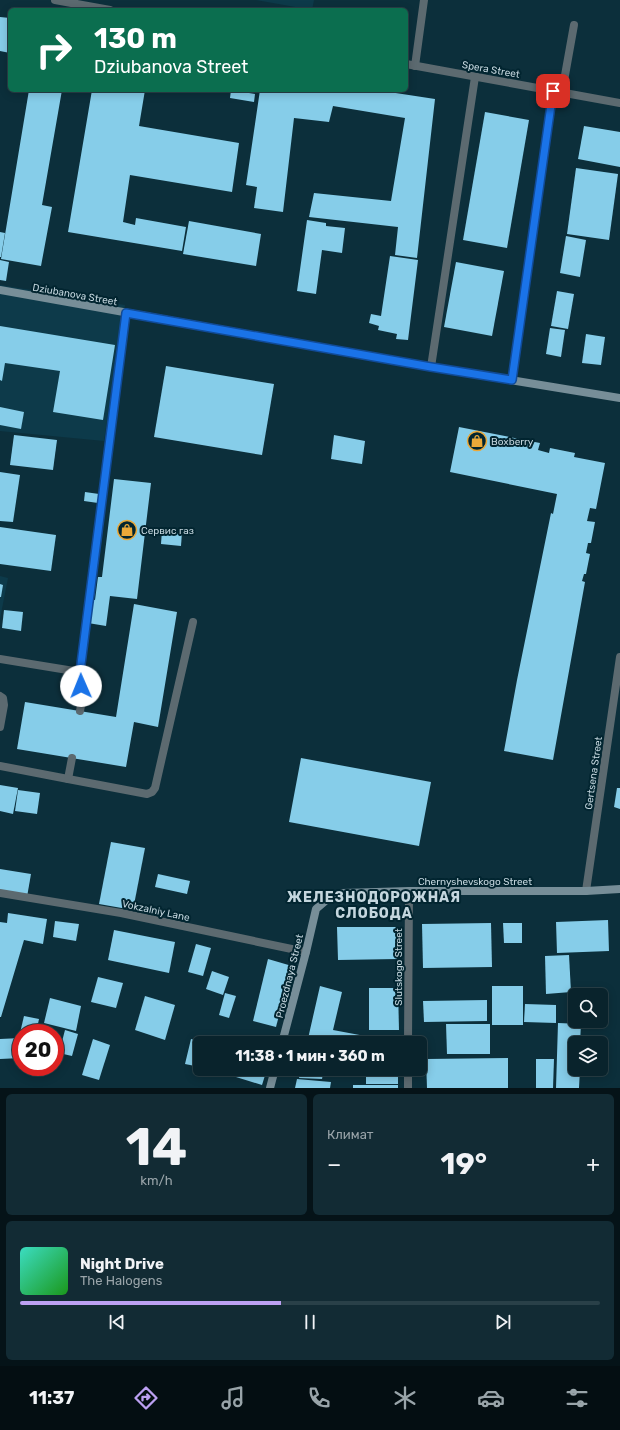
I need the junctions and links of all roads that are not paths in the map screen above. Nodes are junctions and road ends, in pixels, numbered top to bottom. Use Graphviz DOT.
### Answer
graph roads {
  1 [pos="55,0"];
  2 [pos="424,0"];
  3 [pos="99,8"];
  4 [pos="574,24"];
  5 [pos="408,64"];
  6 [pos="415,66"];
  7 [pos="475,76"];
  8 [pos="553,91"];
  9 [pos="562,92"];
  10 [pos="620,103"];
  11 [pos="0,290"];
  12 [pos="126,313"];
  13 [pos="431,367"];
  14 [pos="512,380"];
  15 [pos="620,398"];
  16 [pos="193,622"];
  17 [pos="620,657"];
  18 [pos="0,659"];
  19 [pos="80,672"];
  20 [pos="0,696"];
  21 [pos="80,711"];
  22 [pos="0,727"];
  23 [pos="72,758"];
  24 [pos="0,766"];
  25 [pos="68,779"];
  26 [pos="620,889"];
  27 [pos="408,891"];
  28 [pos="586,891"];
  29 [pos="0,893"];
  30 [pos="330,897"];
  31 [pos="306,952"];
  32 [pos="284,1036"];
  33 [pos="408,1036"];
  34 [pos="273,1076"];
  35 [pos="408,1076"];
  36 [pos="270,1088"];
  37 [pos="408,1088"];
  1 -- 3 [label="street"];
  2 -- 6 [label="street"];
  4 -- 9 [label="street"];
  5 -- 6 [label="street, Spera Street"];
  6 -- 7 [label="street, Spera Street"];
  7 -- 8 [label="street, Spera Street"];
  7 -- 13 [label="street"];
  8 -- 9 [label="street, Spera Street"];
  8 -- 14 [label="street"];
  9 -- 10 [label="street, Spera Street"];
  11 -- 12 [label="street, Dziubanova Street"];
  12 -- 13 [label="street, Dziubanova Street"];
  12 -- 19 [label="street"];
  13 -- 14 [label="street, Dziubanova Street"];
  14 -- 15 [label="street, Dziubanova Street"];
  16 -- 25 [label="street"];
  17 -- 28 [label="street, Gertsena Street"];
  18 -- 19 [label="street"];
  19 -- 21 [label="street"];
  20 -- 22 [label="street"];
  23 -- 25 [label="street"];
  24 -- 25 [label="street"];
  26 -- 28 [label="street, Chernyshevskogo Street"];
  27 -- 28 [label="street, Chernyshevskogo Street"];
  27 -- 30 [label="street, Chernyshevskogo Street"];
  27 -- 33 [label="street, Slutskogo Street"];
  29 -- 31 [label="street, Vokzalniy Lane"];
  30 -- 31 [label="street, Proezdnaya Street"];
  31 -- 32 [label="street, Proezdnaya Street"];
  34 -- 36 [label="street"];
  35 -- 37 [label="street"];
}
